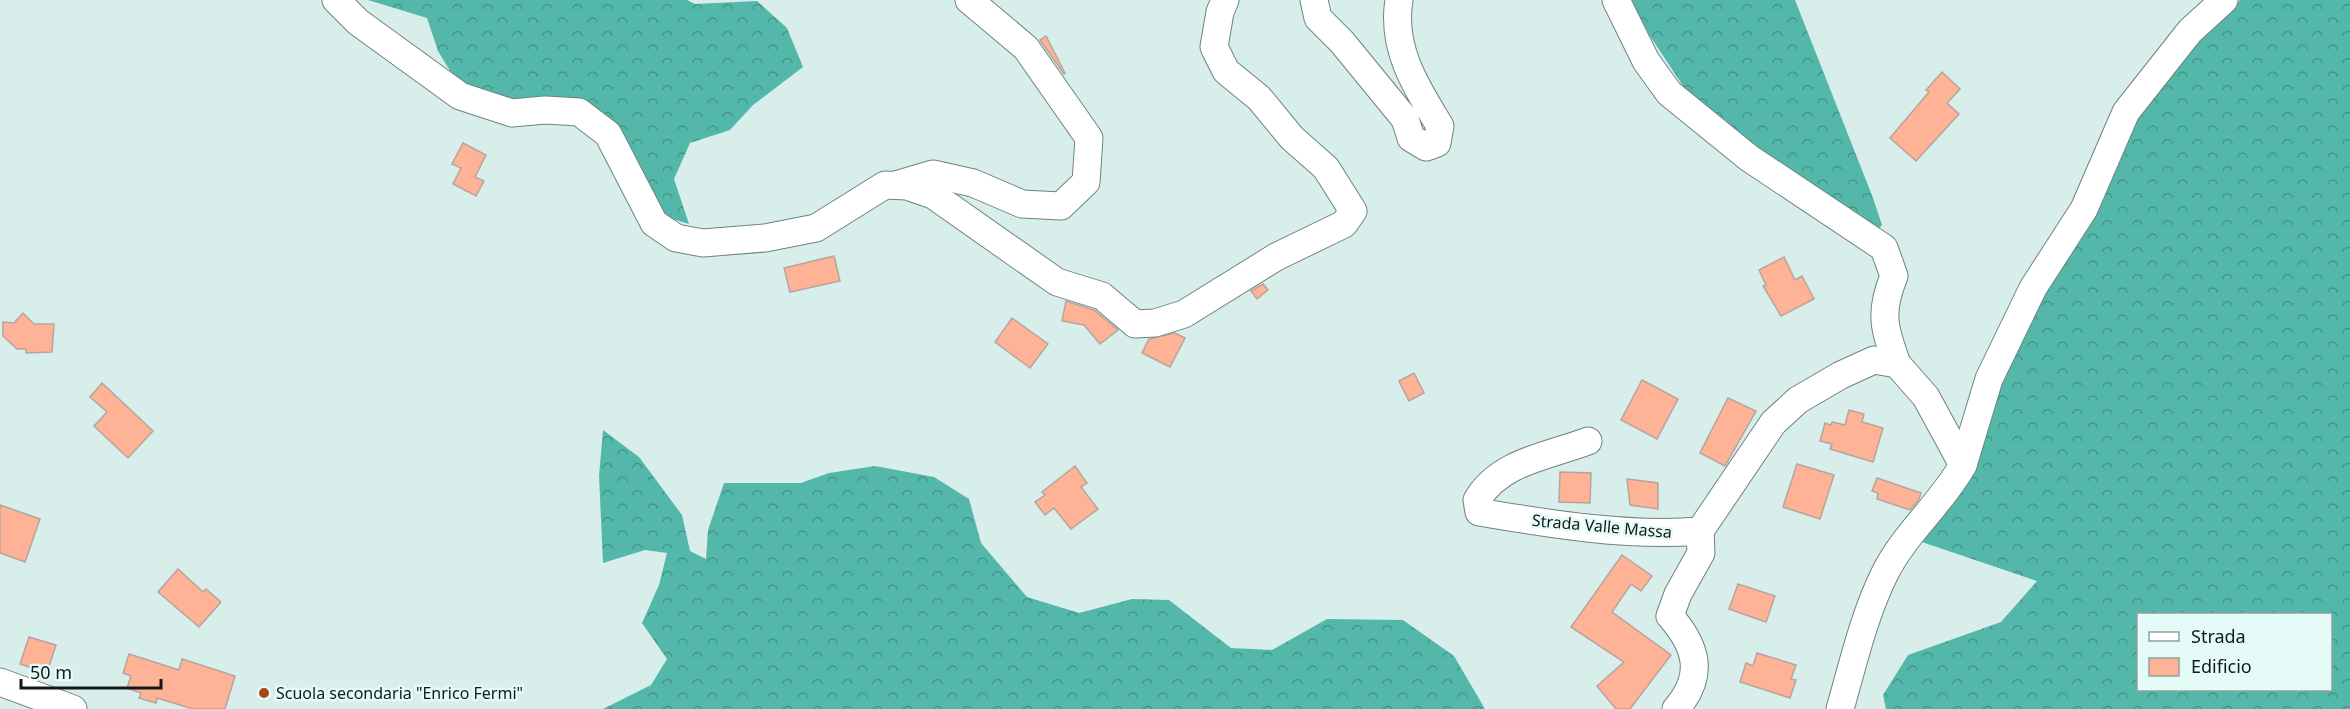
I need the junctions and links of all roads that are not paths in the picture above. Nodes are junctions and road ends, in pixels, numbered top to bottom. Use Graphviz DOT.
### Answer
graph roads {
  1 [pos="336,0"];
  2 [pos="969,0"];
  3 [pos="1225,0"];
  4 [pos="1314,0"];
  5 [pos="1399,0"];
  6 [pos="1616,0"];
  7 [pos="2224,0"];
  8 [pos="895,185"];
  9 [pos="1897,364"];
  10 [pos="1588,441"];
  11 [pos="1963,465"];
  12 [pos="1701,531"];
  13 [pos="0,682"];
  14 [pos="73,709"];
  15 [pos="1676,709"];
  16 [pos="1840,709"];
  1 -- 8 [label="street"];
  2 -- 8 [label="street"];
  3 -- 8 [label="street"];
  4 -- 5 [label="street"];
  6 -- 9 [label="street"];
  7 -- 11 [label="street"];
  9 -- 11 [label="street"];
  9 -- 12 [label="street"];
  10 -- 12 [label="street, Strada Valle Massa"];
  11 -- 16 [label="street"];
  12 -- 15 [label="street"];
  13 -- 14 [label="street"];
}
